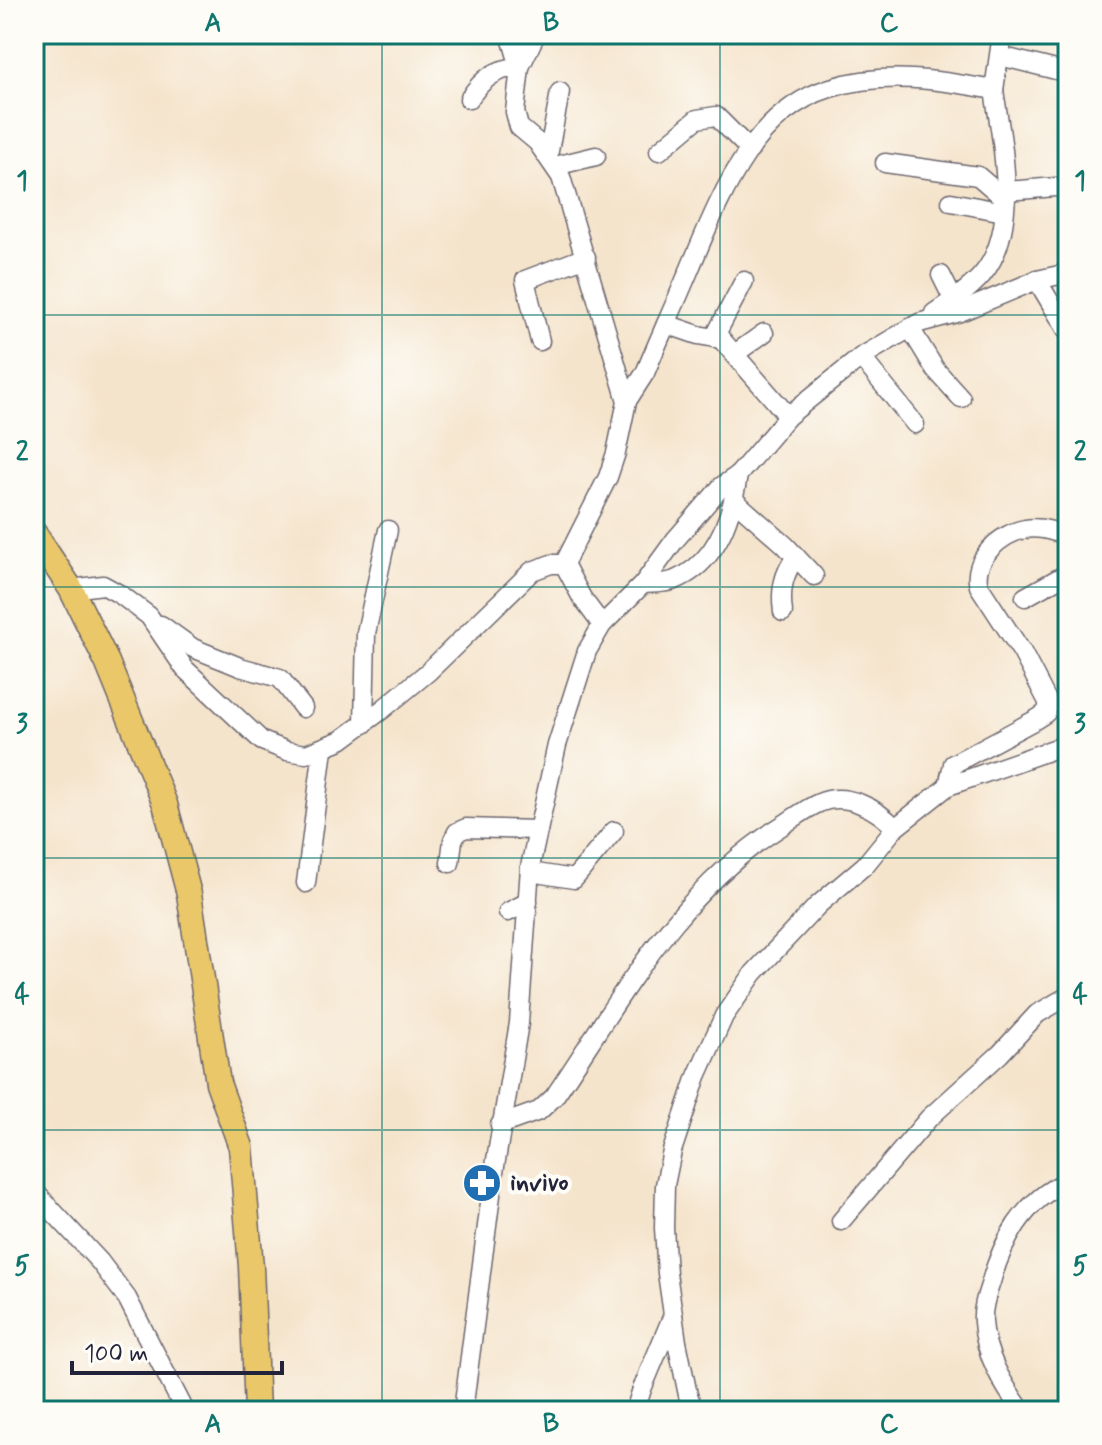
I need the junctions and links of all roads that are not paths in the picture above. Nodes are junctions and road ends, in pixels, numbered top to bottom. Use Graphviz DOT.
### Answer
graph roads {
  1 [pos="510,34"];
  2 [pos="536,34"];
  3 [pos="1002,34"];
  4 [pos="1000,56"];
  5 [pos="520,67"];
  6 [pos="1068,73"];
  7 [pos="994,90"];
  8 [pos="560,92"];
  9 [pos="469,99"];
  10 [pos="750,150"];
  11 [pos="659,151"];
  12 [pos="596,156"];
  13 [pos="551,161"];
  14 [pos="885,163"];
  15 [pos="1068,186"];
  16 [pos="1006,201"];
  17 [pos="951,202"];
  18 [pos="586,257"];
  19 [pos="1068,273"];
  20 [pos="941,275"];
  21 [pos="1037,280"];
  22 [pos="744,281"];
  23 [pos="954,301"];
  24 [pos="666,324"];
  25 [pos="915,325"];
  26 [pos="1068,332"];
  27 [pos="764,333"];
  28 [pos="714,338"];
  29 [pos="540,341"];
  30 [pos="736,353"];
  31 [pos="861,357"];
  32 [pos="961,398"];
  33 [pos="627,401"];
  34 [pos="788,416"];
  35 [pos="915,424"];
  36 [pos="738,475"];
  37 [pos="734,500"];
  38 [pos="388,530"];
  39 [pos="34,533"];
  40 [pos="1068,537"];
  41 [pos="796,557"];
  42 [pos="564,564"];
  43 [pos="1068,573"];
  44 [pos="814,576"];
  45 [pos="643,584"];
  46 [pos="71,589"];
  47 [pos="1025,597"];
  48 [pos="783,612"];
  49 [pos="149,616"];
  50 [pos="602,625"];
  51 [pos="303,708"];
  52 [pos="364,724"];
  53 [pos="1068,744"];
  54 [pos="323,749"];
  55 [pos="948,786"];
  56 [pos="895,828"];
  57 [pos="538,830"];
  58 [pos="614,831"];
  59 [pos="450,863"];
  60 [pos="530,872"];
  61 [pos="306,883"];
  62 [pos="528,902"];
  63 [pos="508,912"];
  64 [pos="1068,996"];
  65 [pos="500,1125"];
  66 [pos="1068,1181"];
  67 [pos="34,1191"];
  68 [pos="841,1221"];
  69 [pos="673,1315"];
  70 [pos="185,1411"];
  71 [pos="257,1411"];
  72 [pos="463,1411"];
  73 [pos="635,1411"];
  74 [pos="694,1411"];
  75 [pos="1022,1411"];
  1 -- 5 [label="street"];
  2 -- 5 [label="street"];
  3 -- 4 [label="street"];
  4 -- 6 [label="street"];
  4 -- 7 [label="street"];
  5 -- 9 [label="street"];
  5 -- 13 [label="street"];
  7 -- 10 [label="street"];
  7 -- 16 [label="street"];
  8 -- 13 [label="street"];
  10 -- 11 [label="street"];
  10 -- 24 [label="street"];
  12 -- 13 [label="street"];
  13 -- 18 [label="street"];
  14 -- 16 [label="street"];
  15 -- 16 [label="street"];
  16 -- 17 [label="street"];
  16 -- 23 [label="street"];
  18 -- 29 [label="street"];
  18 -- 33 [label="street"];
  19 -- 21 [label="street"];
  20 -- 23 [label="street"];
  21 -- 25 [label="street"];
  21 -- 26 [label="street"];
  22 -- 28 [label="street"];
  23 -- 25 [label="street"];
  24 -- 28 [label="street"];
  24 -- 33 [label="street"];
  25 -- 31 [label="street"];
  25 -- 32 [label="street"];
  27 -- 30 [label="street"];
  28 -- 30 [label="street"];
  30 -- 34 [label="street"];
  31 -- 34 [label="street"];
  31 -- 35 [label="street"];
  33 -- 42 [label="street"];
  34 -- 36 [label="street"];
  36 -- 37 [label="street"];
  36 -- 45 [label="street"];
  37 -- 41 [label="street"];
  37 -- 45 [label="street"];
  38 -- 52 [label="street"];
  39 -- 46 [label="main road"];
  40 -- 55 [label="street"];
  41 -- 44 [label="street"];
  41 -- 48 [label="street"];
  42 -- 50 [label="street"];
  42 -- 52 [label="street"];
  43 -- 47 [label="street"];
  45 -- 50 [label="street"];
  46 -- 49 [label="street"];
  46 -- 71 [label="main road"];
  49 -- 51 [label="street"];
  49 -- 54 [label="street"];
  50 -- 57 [label="street"];
  52 -- 54 [label="street"];
  53 -- 55 [label="street"];
  54 -- 61 [label="street"];
  55 -- 56 [label="street"];
  56 -- 65 [label="street"];
  56 -- 69 [label="street"];
  57 -- 59 [label="street"];
  57 -- 60 [label="street"];
  58 -- 60 [label="street"];
  60 -- 62 [label="street"];
  62 -- 63 [label="street"];
  62 -- 65 [label="street"];
  64 -- 68 [label="street"];
  65 -- 72 [label="street"];
  66 -- 75 [label="street"];
  67 -- 70 [label="street"];
  69 -- 73 [label="street"];
  69 -- 74 [label="street"];
}
